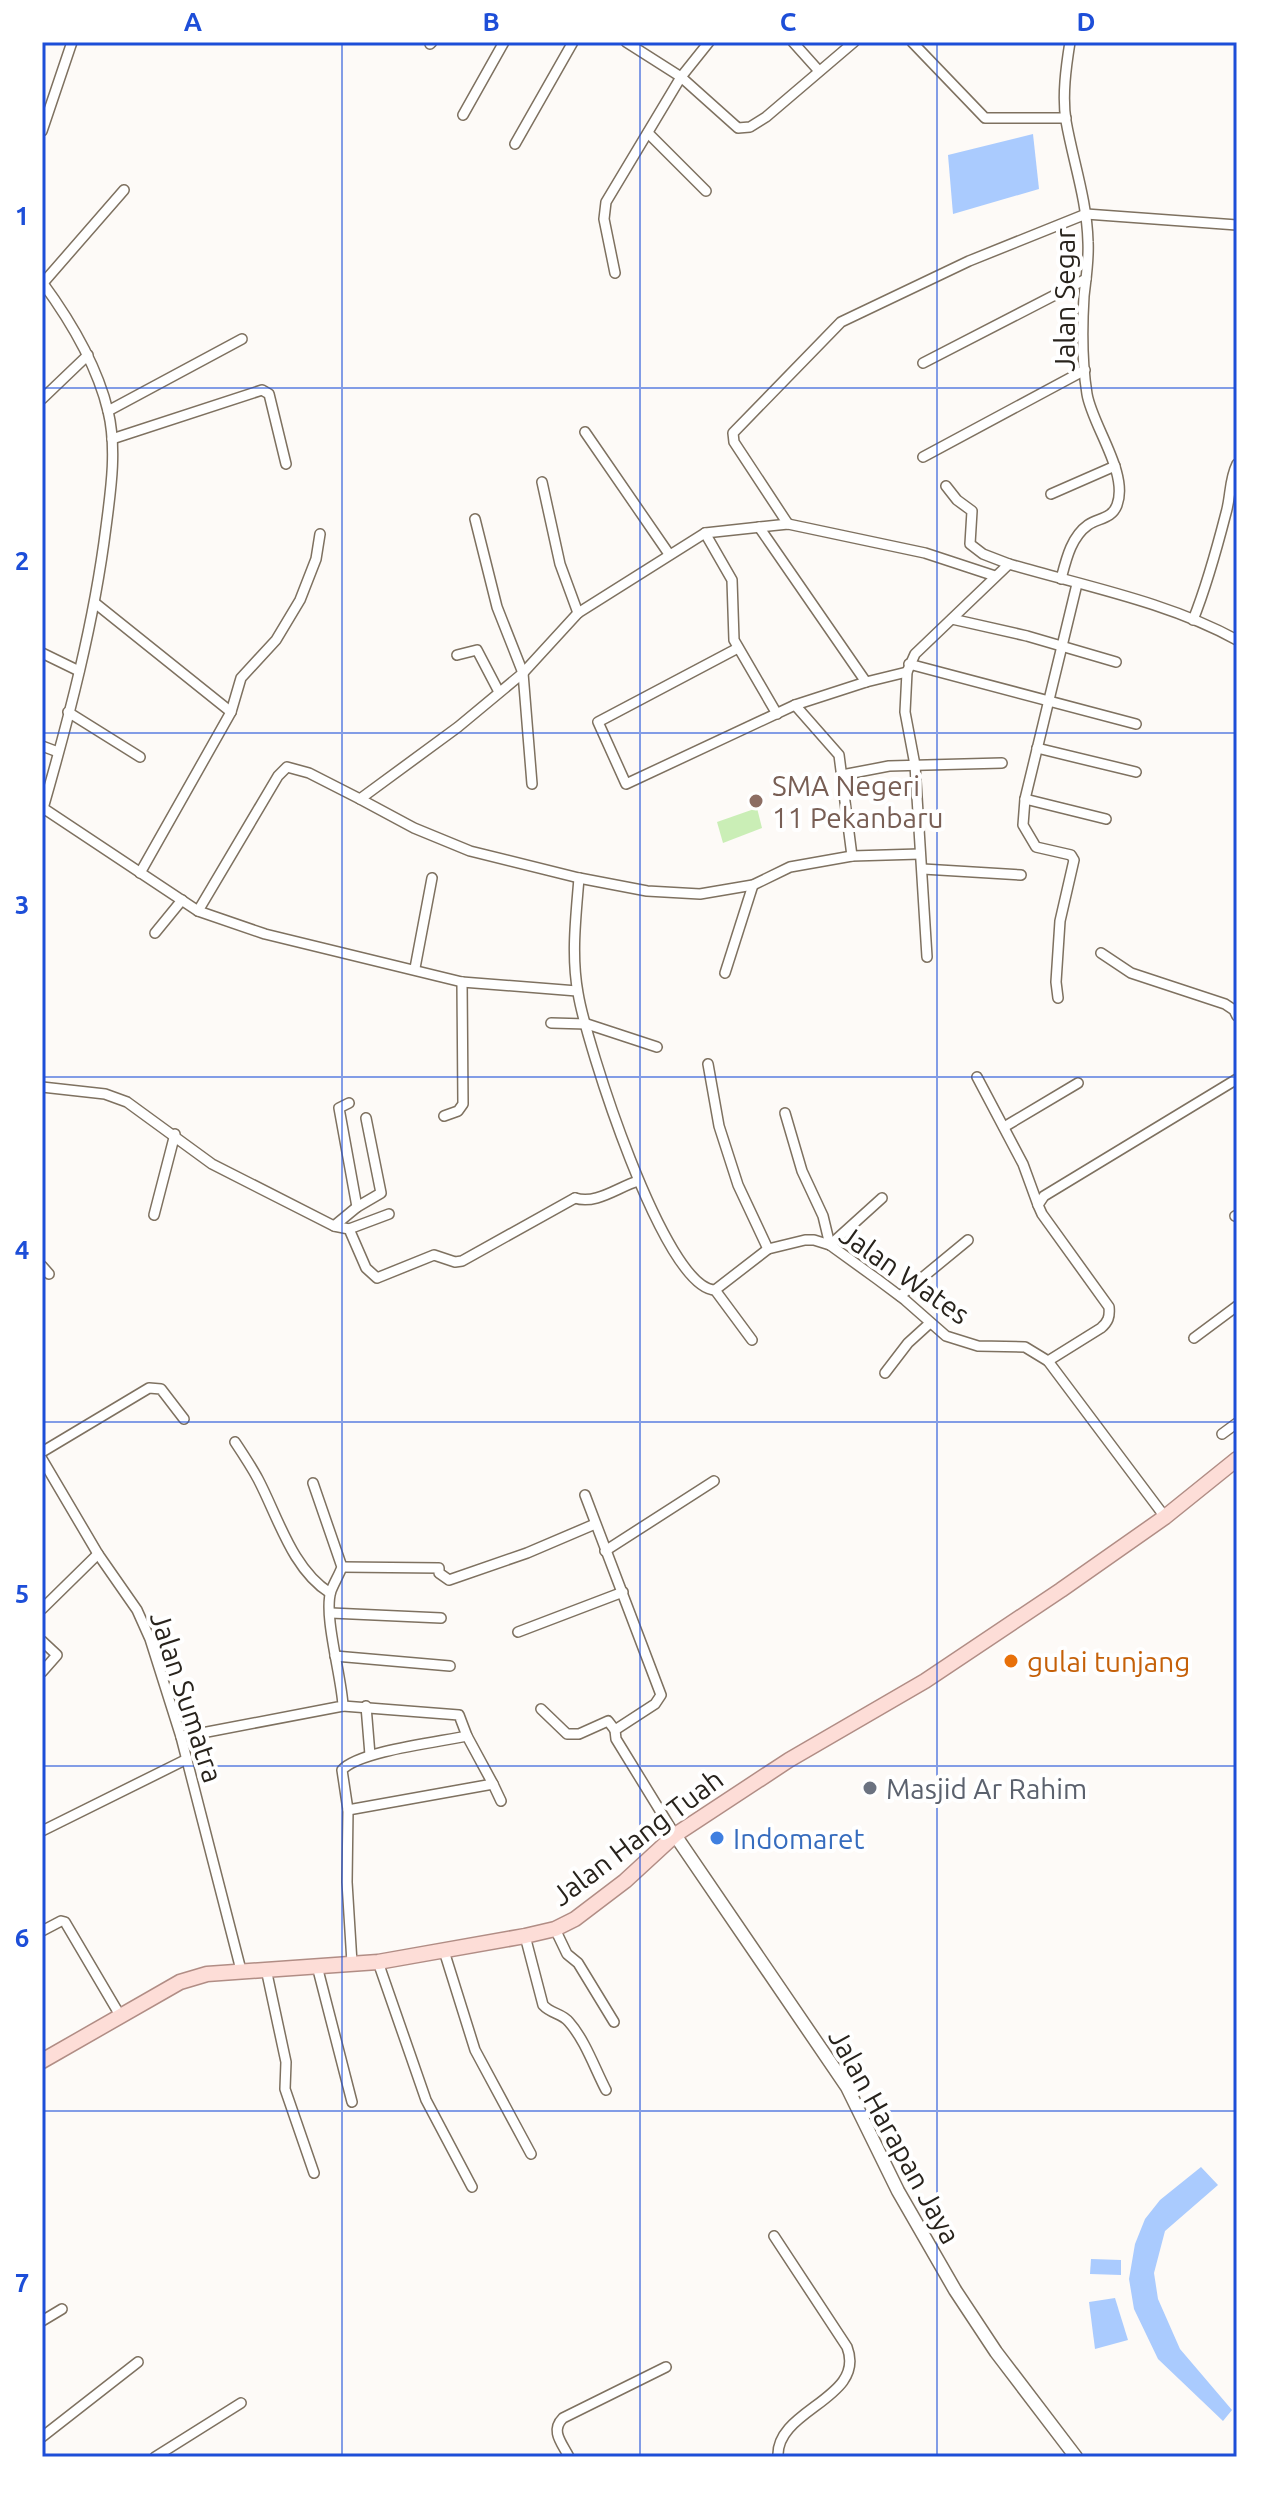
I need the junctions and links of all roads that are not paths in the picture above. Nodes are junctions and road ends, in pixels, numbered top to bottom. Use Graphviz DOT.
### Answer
graph roads {
  1 [pos="72,42"];
  2 [pos="504,42"];
  3 [pos="573,42"];
  4 [pos="626,42"];
  5 [pos="709,42"];
  6 [pos="793,42"];
  7 [pos="854,42"];
  8 [pos="912,42"];
  9 [pos="1070,42"];
  10 [pos="819,71"];
  11 [pos="681,77"];
  12 [pos="463,115"];
  13 [pos="1066,118"];
  14 [pos="42,131"];
  15 [pos="648,133"];
  16 [pos="515,144"];
  17 [pos="124,190"];
  18 [pos="706,191"];
  19 [pos="1086,214"];
  20 [pos="1237,225"];
  21 [pos="615,273"];
  22 [pos="1086,279"];
  23 [pos="43,283"];
  24 [pos="242,339"];
  25 [pos="88,355"];
  26 [pos="923,363"];
  27 [pos="1085,370"];
  28 [pos="42,399"];
  29 [pos="108,411"];
  30 [pos="585,432"];
  31 [pos="112,439"];
  32 [pos="923,457"];
  33 [pos="286,464"];
  34 [pos="1237,464"];
  35 [pos="1115,466"];
  36 [pos="542,482"];
  37 [pos="946,486"];
  38 [pos="1051,494"];
  39 [pos="1232,506"];
  40 [pos="475,519"];
  41 [pos="788,524"];
  42 [pos="759,527"];
  43 [pos="705,533"];
  44 [pos="320,534"];
  45 [pos="669,554"];
  46 [pos="1009,564"];
  47 [pos="995,576"];
  48 [pos="1061,579"];
  49 [pos="1077,584"];
  50 [pos="95,603"];
  51 [pos="578,613"];
  52 [pos="952,619"];
  53 [pos="1193,620"];
  54 [pos="1237,640"];
  55 [pos="1061,645"];
  56 [pos="738,648"];
  57 [pos="42,653"];
  58 [pos="457,655"];
  59 [pos="1116,662"];
  60 [pos="908,668"];
  61 [pos="79,671"];
  62 [pos="523,673"];
  63 [pos="866,682"];
  64 [pos="499,692"];
  65 [pos="1048,699"];
  66 [pos="795,705"];
  67 [pos="68,712"];
  68 [pos="231,712"];
  69 [pos="777,714"];
  70 [pos="1136,724"];
  71 [pos="42,746"];
  72 [pos="1037,748"];
  73 [pos="58,752"];
  74 [pos="140,757"];
  75 [pos="1002,763"];
  76 [pos="915,765"];
  77 [pos="1136,772"];
  78 [pos="842,775"];
  79 [pos="532,784"];
  80 [pos="360,799"];
  81 [pos="1025,799"];
  82 [pos="43,810"];
  83 [pos="1106,819"];
  84 [pos="920,854"];
  85 [pos="852,856"];
  86 [pos="923,869"];
  87 [pos="140,873"];
  88 [pos="1021,875"];
  89 [pos="432,878"];
  90 [pos="579,878"];
  91 [pos="753,885"];
  92 [pos="182,900"];
  93 [pos="198,911"];
  94 [pos="155,933"];
  95 [pos="1101,953"];
  96 [pos="927,957"];
  97 [pos="415,968"];
  98 [pos="725,973"];
  99 [pos="462,982"];
  100 [pos="577,991"];
  101 [pos="1058,998"];
  102 [pos="1237,1016"];
  103 [pos="551,1023"];
  104 [pos="587,1024"];
  105 [pos="657,1047"];
  106 [pos="708,1064"];
  107 [pos="977,1077"];
  108 [pos="1237,1079"];
  109 [pos="1078,1083"];
  110 [pos="42,1087"];
  111 [pos="349,1103"];
  112 [pos="785,1113"];
  113 [pos="444,1116"];
  114 [pos="366,1118"];
  115 [pos="1004,1127"];
  116 [pos="175,1134"];
  117 [pos="638,1181"];
  118 [pos="882,1198"];
  119 [pos="1038,1205"];
  120 [pos="357,1207"];
  121 [pos="389,1214"];
  122 [pos="154,1215"];
  123 [pos="334,1226"];
  124 [pos="349,1229"];
  125 [pos="968,1240"];
  126 [pos="830,1245"];
  127 [pos="768,1249"];
  128 [pos="715,1290"];
  129 [pos="900,1296"];
  130 [pos="1237,1306"];
  131 [pos="930,1323"];
  132 [pos="1194,1338"];
  133 [pos="752,1340"];
  134 [pos="1048,1361"];
  135 [pos="885,1373"];
  136 [pos="184,1419"];
  137 [pos="1237,1423"];
  138 [pos="1222,1434"];
  139 [pos="235,1442"];
  140 [pos="42,1452"];
  141 [pos="42,1459"];
  142 [pos="1237,1459"];
  143 [pos="714,1481"];
  144 [pos="313,1483"];
  145 [pos="585,1495"];
  146 [pos="1165,1517"];
  147 [pos="595,1524"];
  148 [pos="605,1551"];
  149 [pos="98,1554"];
  150 [pos="342,1567"];
  151 [pos="623,1592"];
  152 [pos="330,1593"];
  153 [pos="42,1609"];
  154 [pos="331,1613"];
  155 [pos="441,1618"];
  156 [pos="518,1632"];
  157 [pos="42,1641"];
  158 [pos="335,1656"];
  159 [pos="450,1666"];
  160 [pos="42,1672"];
  161 [pos="343,1706"];
  162 [pos="366,1706"];
  163 [pos="541,1709"];
  164 [pos="615,1730"];
  165 [pos="467,1736"];
  166 [pos="181,1737"];
  167 [pos="370,1755"];
  168 [pos="187,1759"];
  169 [pos="493,1784"];
  170 [pos="501,1801"];
  171 [pos="348,1810"];
  172 [pos="42,1831"];
  173 [pos="675,1835"];
  174 [pos="555,1929"];
  175 [pos="42,1931"];
  176 [pos="525,1936"];
  177 [pos="444,1951"];
  178 [pos="378,1962"];
  179 [pos="352,1963"];
  180 [pos="317,1966"];
  181 [pos="266,1969"];
  182 [pos="241,1970"];
  183 [pos="121,2017"];
  184 [pos="614,2022"];
  185 [pos="42,2061"];
  186 [pos="606,2090"];
  187 [pos="352,2102"];
  188 [pos="531,2154"];
  189 [pos="314,2173"];
  190 [pos="472,2187"];
  191 [pos="774,2236"];
  192 [pos="62,2309"];
  193 [pos="42,2321"];
  194 [pos="138,2362"];
  195 [pos="666,2367"];
  196 [pos="241,2403"];
  197 [pos="42,2437"];
  198 [pos="155,2457"];
  199 [pos="569,2457"];
  200 [pos="778,2457"];
  201 [pos="1076,2457"];
  1 -- 14 [label="street"];
  2 -- 12 [label="street"];
  3 -- 16 [label="street"];
  4 -- 11 [label="street"];
  5 -- 11 [label="street"];
  6 -- 10 [label="street"];
  7 -- 10 [label="street"];
  8 -- 13 [label="street"];
  9 -- 13 [label="street, Jalan Segar"];
  10 -- 11 [label="street"];
  11 -- 15 [label="street"];
  13 -- 19 [label="street, Jalan Segar"];
  15 -- 18 [label="street"];
  15 -- 21 [label="street"];
  17 -- 23 [label="street"];
  19 -- 20 [label="street"];
  19 -- 22 [label="street, Jalan Segar"];
  19 -- 41 [label="street"];
  22 -- 26 [label="street"];
  22 -- 27 [label="street, Jalan Segar"];
  23 -- 25 [label="street"];
  24 -- 29 [label="street"];
  25 -- 28 [label="street"];
  25 -- 29 [label="street"];
  27 -- 32 [label="street"];
  27 -- 35 [label="street, Jalan Segar"];
  29 -- 31 [label="street"];
  30 -- 45 [label="street"];
  31 -- 33 [label="street"];
  31 -- 50 [label="street"];
  34 -- 39 [label="street"];
  35 -- 38 [label="street"];
  35 -- 48 [label="street, Jalan Segar"];
  36 -- 51 [label="street"];
  37 -- 46 [label="street"];
  39 -- 53 [label="street"];
  40 -- 62 [label="street"];
  41 -- 42 [label="street"];
  41 -- 47 [label="street"];
  42 -- 43 [label="street"];
  42 -- 63 [label="street"];
  43 -- 45 [label="street"];
  43 -- 56 [label="street"];
  44 -- 68 [label="street"];
  45 -- 51 [label="street"];
  46 -- 47 [label="street"];
  46 -- 48 [label="street"];
  47 -- 52 [label="street"];
  48 -- 49 [label="street"];
  49 -- 53 [label="street"];
  49 -- 55 [label="street"];
  50 -- 61 [label="street"];
  50 -- 68 [label="street"];
  51 -- 62 [label="street"];
  52 -- 55 [label="street"];
  52 -- 60 [label="street"];
  53 -- 54 [label="street"];
  55 -- 59 [label="street"];
  55 -- 65 [label="street"];
  56 -- 69 [label="street"];
  56 -- 69 [label="street"];
  57 -- 61 [label="street"];
  58 -- 64 [label="street"];
  60 -- 63 [label="street"];
  60 -- 65 [label="street"];
  60 -- 76 [label="street"];
  61 -- 67 [label="street"];
  62 -- 64 [label="street"];
  62 -- 79 [label="street"];
  63 -- 66 [label="street"];
  64 -- 80 [label="street"];
  65 -- 70 [label="street"];
  65 -- 72 [label="street"];
  66 -- 69 [label="street"];
  66 -- 78 [label="street"];
  67 -- 73 [label="street"];
  67 -- 74 [label="street"];
  68 -- 87 [label="street"];
  71 -- 73 [label="street"];
  72 -- 77 [label="street"];
  72 -- 81 [label="street"];
  73 -- 82 [label="street"];
  75 -- 76 [label="street"];
  76 -- 78 [label="street"];
  76 -- 84 [label="street"];
  78 -- 85 [label="street"];
  80 -- 90 [label="street"];
  80 -- 93 [label="street"];
  81 -- 83 [label="street"];
  81 -- 101 [label="street"];
  82 -- 87 [label="street"];
  84 -- 85 [label="street"];
  84 -- 86 [label="street"];
  85 -- 91 [label="street"];
  86 -- 88 [label="street"];
  86 -- 96 [label="street"];
  87 -- 92 [label="street"];
  89 -- 97 [label="street"];
  90 -- 91 [label="street"];
  90 -- 100 [label="street"];
  91 -- 98 [label="street"];
  92 -- 93 [label="street"];
  92 -- 94 [label="street"];
  93 -- 97 [label="street"];
  95 -- 102 [label="street"];
  97 -- 99 [label="street"];
  99 -- 100 [label="street"];
  99 -- 113 [label="street"];
  100 -- 104 [label="street"];
  103 -- 104 [label="street"];
  104 -- 105 [label="street"];
  104 -- 117 [label="street"];
  106 -- 127 [label="street"];
  107 -- 115 [label="street"];
  108 -- 119 [label="street"];
  109 -- 115 [label="street"];
  110 -- 116 [label="street"];
  111 -- 120 [label="street"];
  112 -- 126 [label="street"];
  114 -- 120 [label="street"];
  115 -- 119 [label="street"];
  116 -- 122 [label="street"];
  116 -- 123 [label="street"];
  117 -- 124 [label="street"];
  117 -- 128 [label="street"];
  118 -- 126 [label="street"];
  119 -- 134 [label="street"];
  120 -- 123 [label="street"];
  121 -- 124 [label="street"];
  123 -- 124 [label="street"];
  125 -- 129 [label="street"];
  126 -- 127 [label="street, Jalan Wates"];
  126 -- 129 [label="street, Jalan Wates"];
  127 -- 128 [label="street, Jalan Wates"];
  128 -- 133 [label="street"];
  129 -- 131 [label="street, Jalan Wates"];
  130 -- 132 [label="street"];
  131 -- 134 [label="street, Jalan Wates"];
  131 -- 135 [label="street"];
  134 -- 146 [label="street, Jalan Wates"];
  136 -- 140 [label="street"];
  137 -- 138 [label="street"];
  139 -- 152 [label="street"];
  141 -- 149 [label="street, Jalan Sumatra"];
  142 -- 146 [label="main road, Jalan Hang Tuah"];
  143 -- 148 [label="street"];
  144 -- 150 [label="street"];
  145 -- 147 [label="street"];
  146 -- 173 [label="main road, Jalan Hang Tuah"];
  147 -- 148 [label="street"];
  147 -- 150 [label="street"];
  148 -- 151 [label="street"];
  149 -- 153 [label="street"];
  149 -- 166 [label="street, Jalan Sumatra"];
  150 -- 152 [label="street"];
  151 -- 156 [label="street"];
  151 -- 164 [label="street"];
  152 -- 154 [label="street"];
  154 -- 155 [label="street"];
  154 -- 158 [label="street"];
  157 -- 160 [label="street"];
  158 -- 159 [label="street"];
  158 -- 161 [label="street"];
  161 -- 162 [label="street"];
  161 -- 166 [label="street"];
  162 -- 165 [label="street"];
  162 -- 167 [label="street"];
  163 -- 164 [label="street"];
  164 -- 173 [label="street"];
  165 -- 167 [label="street"];
  165 -- 169 [label="street"];
  166 -- 168 [label="street, Jalan Sumatra"];
  167 -- 171 [label="street"];
  168 -- 172 [label="street"];
  168 -- 182 [label="street, Jalan Sumatra"];
  169 -- 170 [label="street"];
  169 -- 171 [label="street"];
  171 -- 179 [label="street"];
  173 -- 174 [label="main road, Jalan Hang Tuah"];
  173 -- 201 [label="street, Jalan Harapan Jaya"];
  174 -- 176 [label="main road, Jalan Hang Tuah"];
  174 -- 184 [label="street"];
  175 -- 183 [label="street"];
  176 -- 177 [label="main road, Jalan Hang Tuah"];
  176 -- 186 [label="street"];
  177 -- 178 [label="main road, Jalan Hang Tuah"];
  177 -- 188 [label="street"];
  178 -- 179 [label="main road, Jalan Hang Tuah"];
  178 -- 190 [label="street"];
  179 -- 180 [label="main road, Jalan Hang Tuah"];
  180 -- 181 [label="main road, Jalan Hang Tuah"];
  180 -- 187 [label="street"];
  181 -- 182 [label="main road, Jalan Hang Tuah"];
  181 -- 189 [label="street"];
  182 -- 183 [label="main road, Jalan Hang Tuah"];
  183 -- 185 [label="main road, Jalan Hang Tuah"];
  191 -- 200 [label="street"];
  192 -- 193 [label="street"];
  194 -- 197 [label="street"];
  195 -- 199 [label="street"];
  196 -- 198 [label="street"];
}
